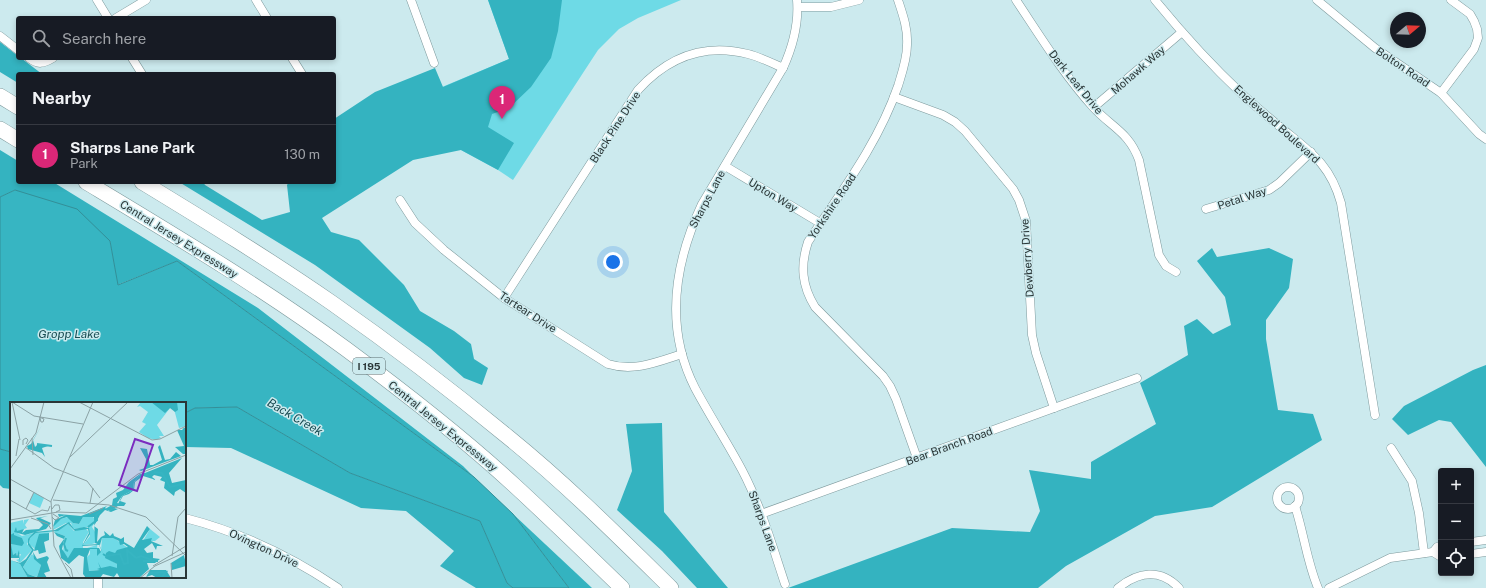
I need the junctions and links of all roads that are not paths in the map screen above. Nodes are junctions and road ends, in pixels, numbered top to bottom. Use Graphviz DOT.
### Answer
graph roads {
  1 [pos="97,0"];
  2 [pos="146,0"];
  3 [pos="256,0"];
  4 [pos="411,0"];
  5 [pos="859,0"];
  6 [pos="898,0"];
  7 [pos="1016,0"];
  8 [pos="1155,0"];
  9 [pos="1317,0"];
  10 [pos="1451,0"];
  11 [pos="797,4"];
  12 [pos="107,16"];
  13 [pos="119,16"];
  14 [pos="266,16"];
  15 [pos="1182,32"];
  16 [pos="0,36"];
  17 [pos="16,48"];
  18 [pos="33,60"];
  19 [pos="50,60"];
  20 [pos="133,60"];
  21 [pos="293,60"];
  22 [pos="434,63"];
  23 [pos="783,68"];
  24 [pos="141,72"];
  25 [pos="301,72"];
  26 [pos="1441,93"];
  27 [pos="0,96"];
  28 [pos="894,98"];
  29 [pos="16,106"];
  30 [pos="1094,108"];
  31 [pos="0,130"];
  32 [pos="16,139"];
  33 [pos="1486,139"];
  34 [pos="1311,152"];
  35 [pos="725,166"];
  36 [pos="89,184"];
  37 [pos="145,184"];
  38 [pos="400,200"];
  39 [pos="1206,209"];
  40 [pos="820,224"];
  41 [pos="1176,272"];
  42 [pos="504,298"];
  43 [pos="682,354"];
  44 [pos="1137,378"];
  45 [pos="1054,408"];
  46 [pos="1375,415"];
  47 [pos="1391,448"];
  48 [pos="917,458"];
  49 [pos="1295,506"];
  50 [pos="761,514"];
  51 [pos="186,518"];
  52 [pos="1486,540"];
  53 [pos="1474,542"];
  54 [pos="1438,546"];
  55 [pos="1428,552"];
  56 [pos="1486,552"];
  57 [pos="1474,554"];
  58 [pos="1438,556"];
  59 [pos="785,584"];
  60 [pos="338,588"];
  61 [pos="622,588"];
  62 [pos="671,588"];
  63 [pos="1118,588"];
  64 [pos="1179,588"];
  65 [pos="1318,588"];
  66 [pos="1329,588"];
  1 -- 12 [label="street"];
  2 -- 13 [label="street"];
  3 -- 14 [label="street"];
  4 -- 22 [label="street"];
  5 -- 11 [label="street"];
  6 -- 28 [label="street, Yorkshire Road"];
  7 -- 30 [label="street, Dark Leaf Drive"];
  8 -- 15 [label="street, Englewood Boulevard"];
  9 -- 26 [label="street, Bolton Road"];
  10 -- 26 [label="street"];
  11 -- 23 [label="street, Sharps Lane"];
  15 -- 30 [label="street, Mohawk Way"];
  15 -- 34 [label="street, Englewood Boulevard"];
  16 -- 17 [label="street"];
  18 -- 19 [label="street"];
  20 -- 24 [label="street"];
  21 -- 25 [label="street"];
  23 -- 35 [label="street, Sharps Lane"];
  23 -- 42 [label="street, Black Pine Drive"];
  26 -- 33 [label="street, Bolton Road"];
  27 -- 29 [label="highway"];
  28 -- 40 [label="street, Yorkshire Road"];
  28 -- 45 [label="street, Dewberry Drive"];
  30 -- 41 [label="street, Dark Leaf Drive"];
  31 -- 32 [label="highway"];
  34 -- 39 [label="street, Petal Way"];
  34 -- 46 [label="street, Englewood Boulevard"];
  35 -- 40 [label="street, Upton Way"];
  35 -- 43 [label="street, Sharps Lane"];
  36 -- 61 [label="highway, Central Jersey Expressway / I 195"];
  37 -- 62 [label="highway, I 195"];
  38 -- 42 [label="street, Tartear Drive"];
  40 -- 48 [label="street, Yorkshire Road"];
  42 -- 43 [label="street, Tartear Drive"];
  43 -- 50 [label="street, Sharps Lane"];
  44 -- 45 [label="street, Bear Branch Road"];
  45 -- 48 [label="street, Bear Branch Road"];
  47 -- 55 [label="street"];
  48 -- 50 [label="street, Bear Branch Road"];
  49 -- 65 [label="street"];
  50 -- 59 [label="street, Sharps Lane"];
  51 -- 60 [label="street, Ovington Drive"];
  52 -- 53 [label="street"];
  54 -- 55 [label="street"];
  55 -- 58 [label="street"];
  55 -- 66 [label="street"];
  56 -- 57 [label="street"];
  63 -- 64 [label="street"];
}
